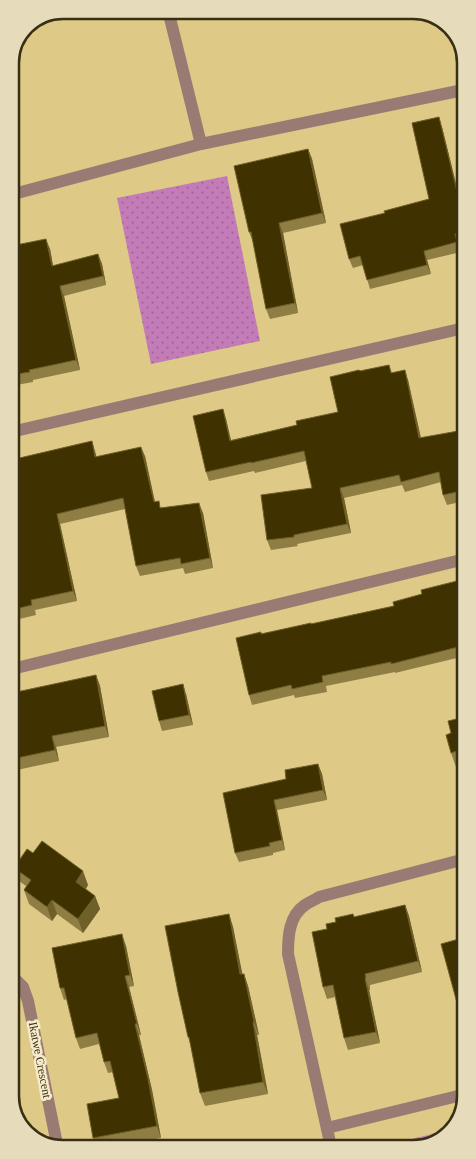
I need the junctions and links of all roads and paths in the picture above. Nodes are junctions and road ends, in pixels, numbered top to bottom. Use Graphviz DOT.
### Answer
graph roads {
  1 [pos="170,19"];
  2 [pos="457,91"];
  3 [pos="201,144"];
  4 [pos="19,193"];
  5 [pos="457,330"];
  6 [pos="19,430"];
  7 [pos="457,561"];
  8 [pos="19,667"];
  9 [pos="457,862"];
  10 [pos="19,984"];
  11 [pos="457,1096"];
  12 [pos="327,1128"];
  13 [pos="56,1139"];
  14 [pos="330,1140"];
  1 -- 3 [label="street"];
  2 -- 3 [label="street"];
  3 -- 4 [label="street"];
  5 -- 6 [label="street"];
  7 -- 8 [label="street"];
  9 -- 12 [label="street"];
  10 -- 13 [label="street, Ikatwe Crescent"];
  11 -- 12 [label="street"];
  12 -- 14 [label="street"];
}
